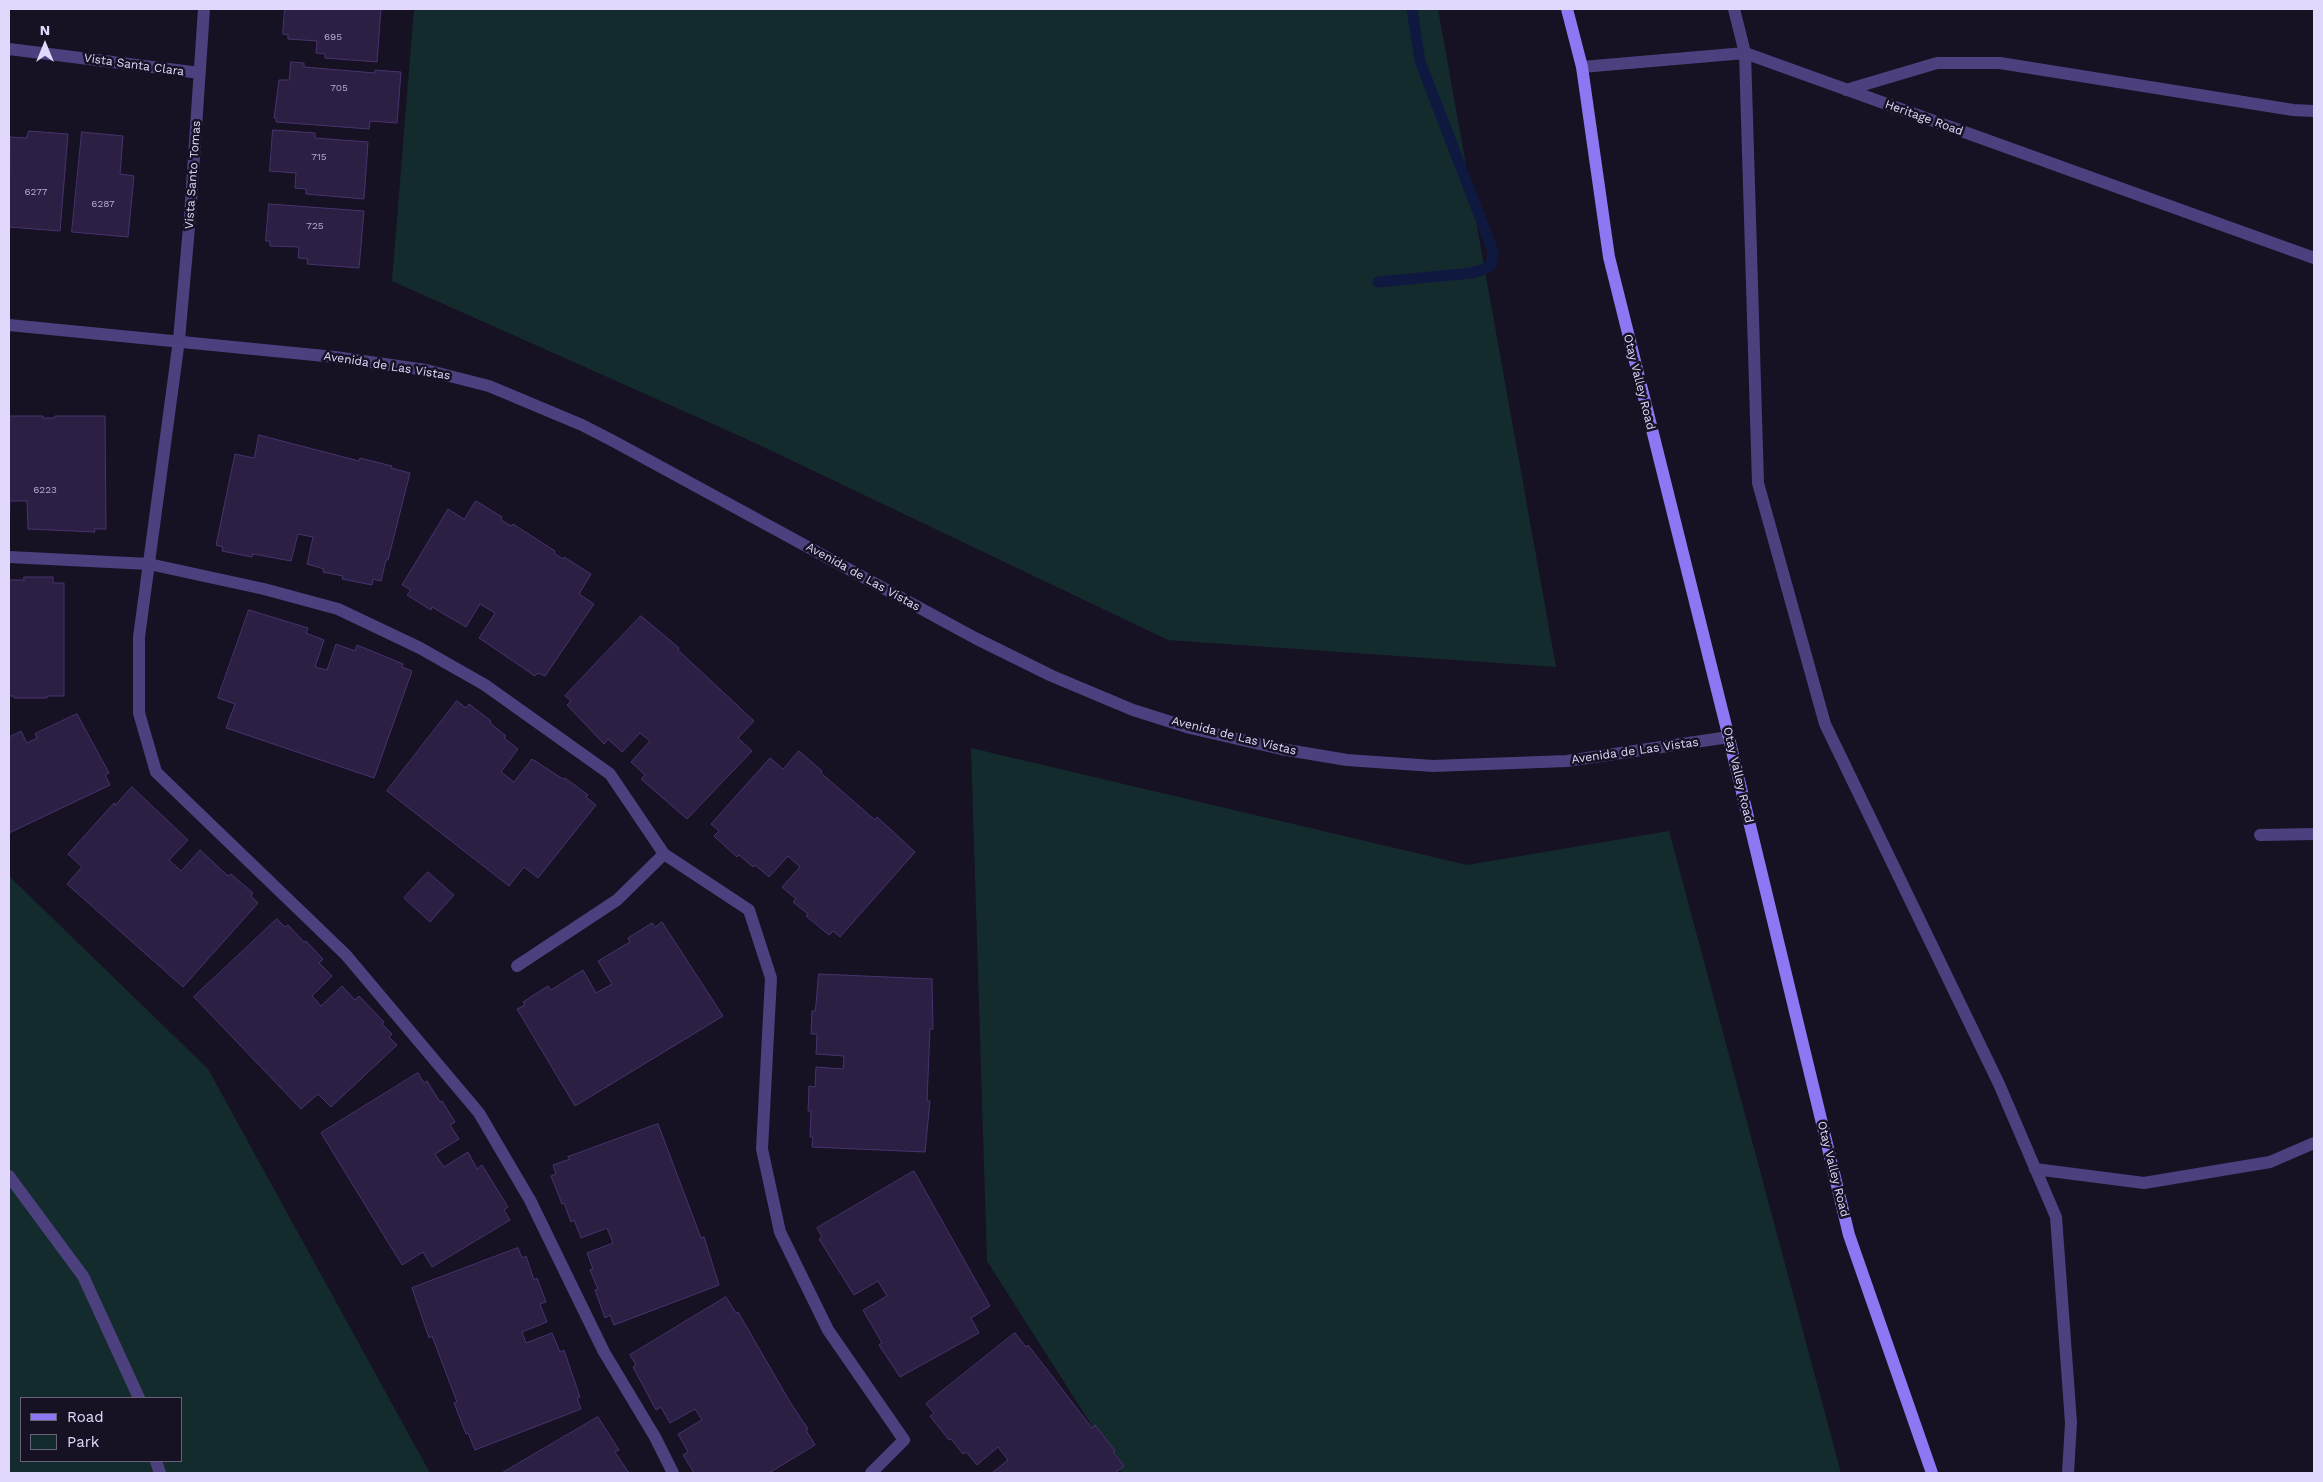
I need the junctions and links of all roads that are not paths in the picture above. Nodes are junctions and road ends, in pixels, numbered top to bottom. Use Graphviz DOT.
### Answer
graph roads {
  1 [pos="204,9"];
  2 [pos="1567,9"];
  3 [pos="1734,9"];
  4 [pos="9,49"];
  5 [pos="1745,54"];
  6 [pos="1582,67"];
  7 [pos="200,74"];
  8 [pos="1846,90"];
  9 [pos="2314,112"];
  10 [pos="2314,258"];
  11 [pos="9,325"];
  12 [pos="179,340"];
  13 [pos="9,557"];
  14 [pos="149,564"];
  15 [pos="1729,737"];
  16 [pos="2314,834"];
  17 [pos="2260,835"];
  18 [pos="664,854"];
  19 [pos="517,966"];
  20 [pos="2314,1143"];
  21 [pos="2035,1168"];
  22 [pos="9,1176"];
  23 [pos="139,1397"];
  24 [pos="673,1473"];
  25 [pos="871,1473"];
  26 [pos="1932,1473"];
  27 [pos="2068,1473"];
  1 -- 7 [label="street, Vista Santo Tomas"];
  2 -- 6 [label="main road"];
  3 -- 5 [label="street"];
  4 -- 7 [label="street, Vista Santa Clara"];
  5 -- 6 [label="street, Heritage Road"];
  5 -- 8 [label="street, Heritage Road"];
  5 -- 21 [label="street"];
  6 -- 15 [label="main road, Otay Valley Road"];
  7 -- 12 [label="street, Vista Santo Tomas"];
  8 -- 9 [label="street"];
  8 -- 10 [label="street, Heritage Road"];
  11 -- 12 [label="street, Avenida de Las Vistas"];
  12 -- 14 [label="street, Vista Santo Tomas"];
  12 -- 15 [label="street, Avenida de Las Vistas"];
  13 -- 14 [label="street"];
  14 -- 18 [label="street"];
  14 -- 24 [label="street, Vista Santo Tomas"];
  15 -- 26 [label="main road, Otay Valley Road"];
  16 -- 17 [label="street"];
  18 -- 19 [label="street"];
  18 -- 25 [label="street"];
  20 -- 21 [label="street"];
  21 -- 27 [label="street"];
  22 -- 23 [label="street"];
}
